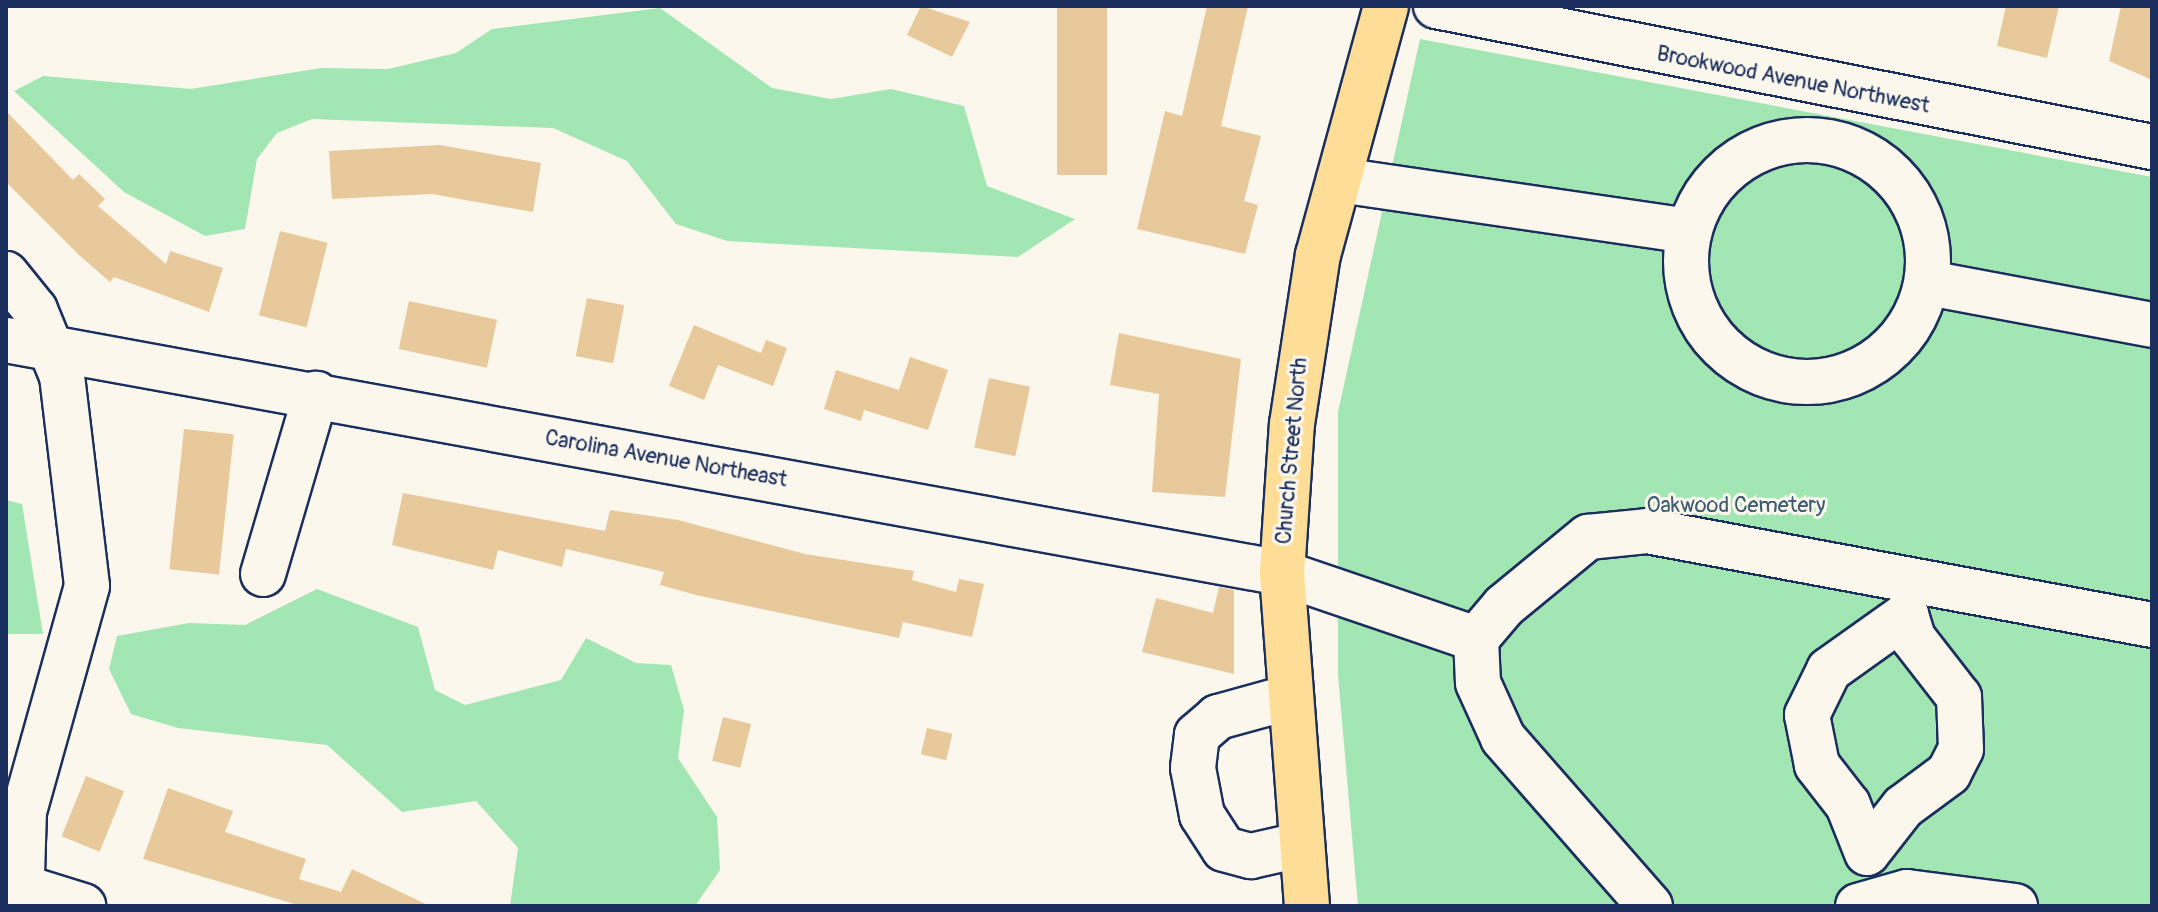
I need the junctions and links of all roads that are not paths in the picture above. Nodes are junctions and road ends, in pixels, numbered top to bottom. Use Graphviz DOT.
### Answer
graph roads {
  1 [pos="1386,6"];
  2 [pos="1436,6"];
  3 [pos="1578,22"];
  4 [pos="2152,147"];
  5 [pos="1339,180"];
  6 [pos="1689,231"];
  7 [pos="6,274"];
  8 [pos="1928,283"];
  9 [pos="2152,325"];
  10 [pos="6,340"];
  11 [pos="50,346"];
  12 [pos="316,394"];
  13 [pos="1282,573"];
  14 [pos="263,574"];
  15 [pos="1910,597"];
  16 [pos="2152,625"];
  17 [pos="1476,639"];
  18 [pos="1287,698"];
  19 [pos="1300,845"];
  20 [pos="1867,853"];
  21 [pos="15,891"];
  22 [pos="1864,902"];
  23 [pos="83,906"];
  24 [pos="1307,906"];
  25 [pos="1650,906"];
  26 [pos="2015,906"];
  1 -- 5 [label="main road, Church Street North"];
  2 -- 3 [label="street, Brookwood Avenue Northwest"];
  3 -- 4 [label="street, Brookwood Avenue Northwest"];
  5 -- 6 [label="street"];
  5 -- 13 [label="main road, Church Street North"];
  6 -- 8 [label="street"];
  6 -- 8 [label="street"];
  7 -- 11 [label="street"];
  8 -- 9 [label="street"];
  10 -- 11 [label="street, Carolina Avenue Northeast"];
  11 -- 12 [label="street, Carolina Avenue Northeast"];
  11 -- 21 [label="street"];
  12 -- 13 [label="street, Carolina Avenue Northeast"];
  12 -- 14 [label="street"];
  13 -- 17 [label="street, Carolina Avenue Northeast"];
  13 -- 18 [label="main road, Church Street North"];
  15 -- 16 [label="street"];
  15 -- 17 [label="street"];
  15 -- 20 [label="street"];
  15 -- 20 [label="street"];
  17 -- 25 [label="street"];
  18 -- 19 [label="main road, Church Street North"];
  18 -- 19 [label="street"];
  19 -- 24 [label="main road, Church Street North"];
  20 -- 22 [label="street"];
  21 -- 23 [label="street"];
  22 -- 26 [label="street"];
}
